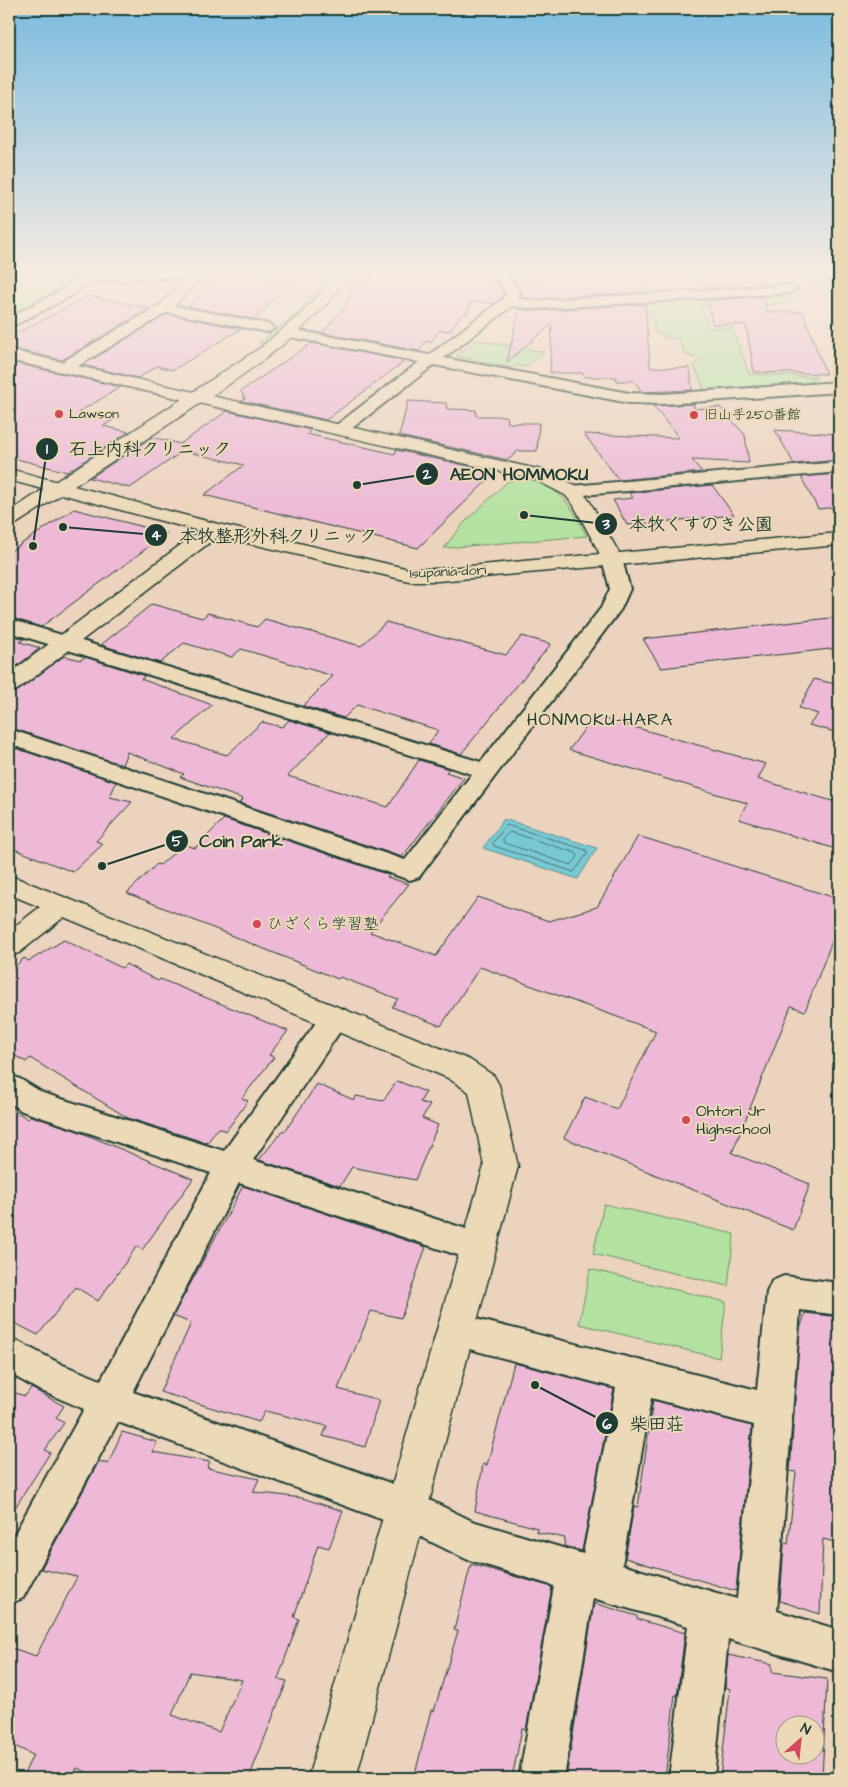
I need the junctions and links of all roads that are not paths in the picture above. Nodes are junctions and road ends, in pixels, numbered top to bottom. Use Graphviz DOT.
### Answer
graph roads {
  1 [pos="11,355"];
  2 [pos="85,355"];
  3 [pos="233,355"];
  4 [pos="258,355"];
  5 [pos="400,355"];
  6 [pos="435,355"];
  7 [pos="427,361"];
  8 [pos="65,367"];
  9 [pos="839,386"];
  10 [pos="178,392"];
  11 [pos="199,396"];
  12 [pos="137,418"];
  13 [pos="341,429"];
  14 [pos="839,467"];
  15 [pos="9,474"];
  16 [pos="57,479"];
  17 [pos="37,481"];
  18 [pos="572,491"];
  19 [pos="9,499"];
  20 [pos="9,520"];
  21 [pos="214,529"];
  22 [pos="839,539"];
  23 [pos="612,559"];
  24 [pos="9,625"];
  25 [pos="63,643"];
  26 [pos="9,685"];
  27 [pos="9,736"];
  28 [pos="486,771"];
  29 [pos="9,884"];
  30 [pos="61,905"];
  31 [pos="9,946"];
  32 [pos="335,1018"];
  33 [pos="9,1087"];
  34 [pos="231,1167"];
  35 [pos="479,1247"];
  36 [pos="839,1300"];
  37 [pos="456,1330"];
  38 [pos="9,1354"];
  39 [pos="636,1377"];
  40 [pos="109,1401"];
  41 [pos="774,1412"];
  42 [pos="407,1509"];
  43 [pos="588,1575"];
  44 [pos="9,1584"];
  45 [pos="710,1612"];
  46 [pos="755,1625"];
  47 [pos="839,1651"];
  48 [pos="332,1778"];
  49 [pos="541,1778"];
  50 [pos="692,1778"];
  1 -- 8 [label="street"];
  2 -- 8 [label="street"];
  3 -- 10 [label="street"];
  4 -- 11 [label="street"];
  5 -- 7 [label="street"];
  6 -- 7 [label="street"];
  7 -- 9 [label="street"];
  7 -- 13 [label="street"];
  8 -- 10 [label="street"];
  10 -- 11 [label="street"];
  10 -- 12 [label="street"];
  11 -- 13 [label="street"];
  11 -- 16 [label="street"];
  13 -- 18 [label="street"];
  14 -- 18 [label="street"];
  15 -- 17 [label="street, Isupania-dori"];
  16 -- 17 [label="street, Isupania-dori"];
  16 -- 20 [label="street"];
  16 -- 21 [label="street, Isupania-dori"];
  17 -- 19 [label="street"];
  18 -- 23 [label="street"];
  21 -- 23 [label="street, Isupania-dori"];
  21 -- 25 [label="street"];
  22 -- 23 [label="street, Isupania-dori"];
  23 -- 28 [label="street"];
  24 -- 25 [label="street"];
  25 -- 26 [label="street"];
  25 -- 28 [label="street"];
  27 -- 28 [label="street"];
  29 -- 30 [label="street"];
  30 -- 31 [label="street"];
  30 -- 32 [label="street"];
  32 -- 34 [label="street"];
  32 -- 35 [label="street"];
  33 -- 34 [label="street"];
  34 -- 35 [label="street"];
  34 -- 40 [label="street"];
  35 -- 37 [label="street"];
  36 -- 41 [label="street"];
  37 -- 39 [label="street"];
  37 -- 42 [label="street"];
  38 -- 40 [label="street"];
  39 -- 41 [label="street"];
  39 -- 43 [label="street"];
  40 -- 42 [label="street"];
  40 -- 44 [label="street"];
  41 -- 46 [label="street"];
  42 -- 43 [label="street"];
  42 -- 48 [label="street"];
  43 -- 45 [label="street"];
  43 -- 49 [label="street"];
  45 -- 46 [label="street"];
  45 -- 50 [label="street"];
  46 -- 47 [label="street"];
}
